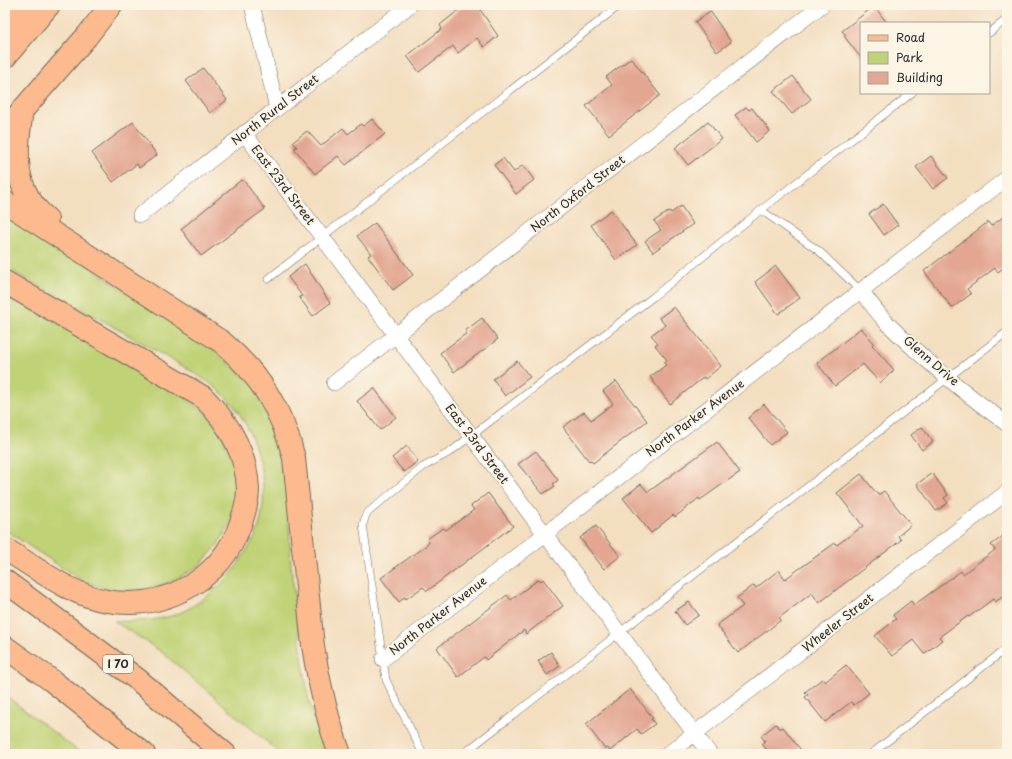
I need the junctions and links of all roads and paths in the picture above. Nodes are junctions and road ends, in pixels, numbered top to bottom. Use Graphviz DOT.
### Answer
graph roads {
  1 [pos="27,5"];
  2 [pos="49,5"];
  3 [pos="111,5"];
  4 [pos="252,5"];
  5 [pos="410,5"];
  6 [pos="620,5"];
  7 [pos="822,5"];
  8 [pos="1007,19"];
  9 [pos="5,25"];
  10 [pos="990,32"];
  11 [pos="5,57"];
  12 [pos="911,94"];
  13 [pos="277,108"];
  14 [pos="22,110"];
  15 [pos="5,130"];
  16 [pos="244,133"];
  17 [pos="1007,178"];
  18 [pos="5,202"];
  19 [pos="761,210"];
  20 [pos="140,215"];
  21 [pos="321,236"];
  22 [pos="72,244"];
  23 [pos="268,279"];
  24 [pos="5,282"];
  25 [pos="861,291"];
  26 [pos="1007,332"];
  27 [pos="395,336"];
  28 [pos="948,377"];
  29 [pos="334,383"];
  30 [pos="1007,424"];
  31 [pos="470,435"];
  32 [pos="1007,492"];
  33 [pos="545,534"];
  34 [pos="5,549"];
  35 [pos="5,582"];
  36 [pos="619,633"];
  37 [pos="5,647"];
  38 [pos="1007,648"];
  39 [pos="383,659"];
  40 [pos="695,733"];
  41 [pos="144,754"];
  42 [pos="225,754"];
  43 [pos="340,754"];
  44 [pos="423,754"];
  45 [pos="463,754"];
  46 [pos="668,754"];
  47 [pos="710,754"];
  48 [pos="871,754"];
  1 -- 9 [label="main road"];
  2 -- 11 [label="main road"];
  3 -- 14 [label="main road"];
  4 -- 13 [label="street"];
  5 -- 13 [label="street, North Rural Street"];
  6 -- 21 [label="lane"];
  7 -- 27 [label="street, North Oxford Street"];
  8 -- 10 [label="lane"];
  12 -- 19 [label="lane"];
  13 -- 16 [label="street, North Rural Street"];
  14 -- 15 [label="main road"];
  14 -- 22 [label="main road"];
  16 -- 20 [label="street, North Rural Street"];
  16 -- 21 [label="street, East 23rd Street"];
  17 -- 25 [label="street, North Parker Avenue"];
  18 -- 22 [label="main road"];
  19 -- 25 [label="lane"];
  19 -- 31 [label="lane"];
  21 -- 23 [label="lane"];
  21 -- 27 [label="street, East 23rd Street"];
  22 -- 43 [label="main road"];
  24 -- 34 [label="main road"];
  25 -- 28 [label="street, Glenn Drive"];
  25 -- 33 [label="street, North Parker Avenue"];
  26 -- 28 [label="lane"];
  27 -- 29 [label="street, North Oxford Street"];
  27 -- 31 [label="street, East 23rd Street"];
  28 -- 30 [label="street, Glenn Drive"];
  28 -- 36 [label="lane"];
  31 -- 33 [label="street, East 23rd Street"];
  31 -- 39 [label="lane"];
  32 -- 40 [label="street, Wheeler Street"];
  33 -- 36 [label="street, East 23rd Street"];
  33 -- 39 [label="street, North Parker Avenue"];
  35 -- 42 [label="main road, I 70"];
  36 -- 40 [label="street, East 23rd Street"];
  36 -- 45 [label="lane"];
  37 -- 41 [label="main road"];
  38 -- 48 [label="lane"];
  39 -- 44 [label="lane"];
  40 -- 46 [label="street, Wheeler Street"];
  40 -- 47 [label="street, East 23rd Street"];
}
